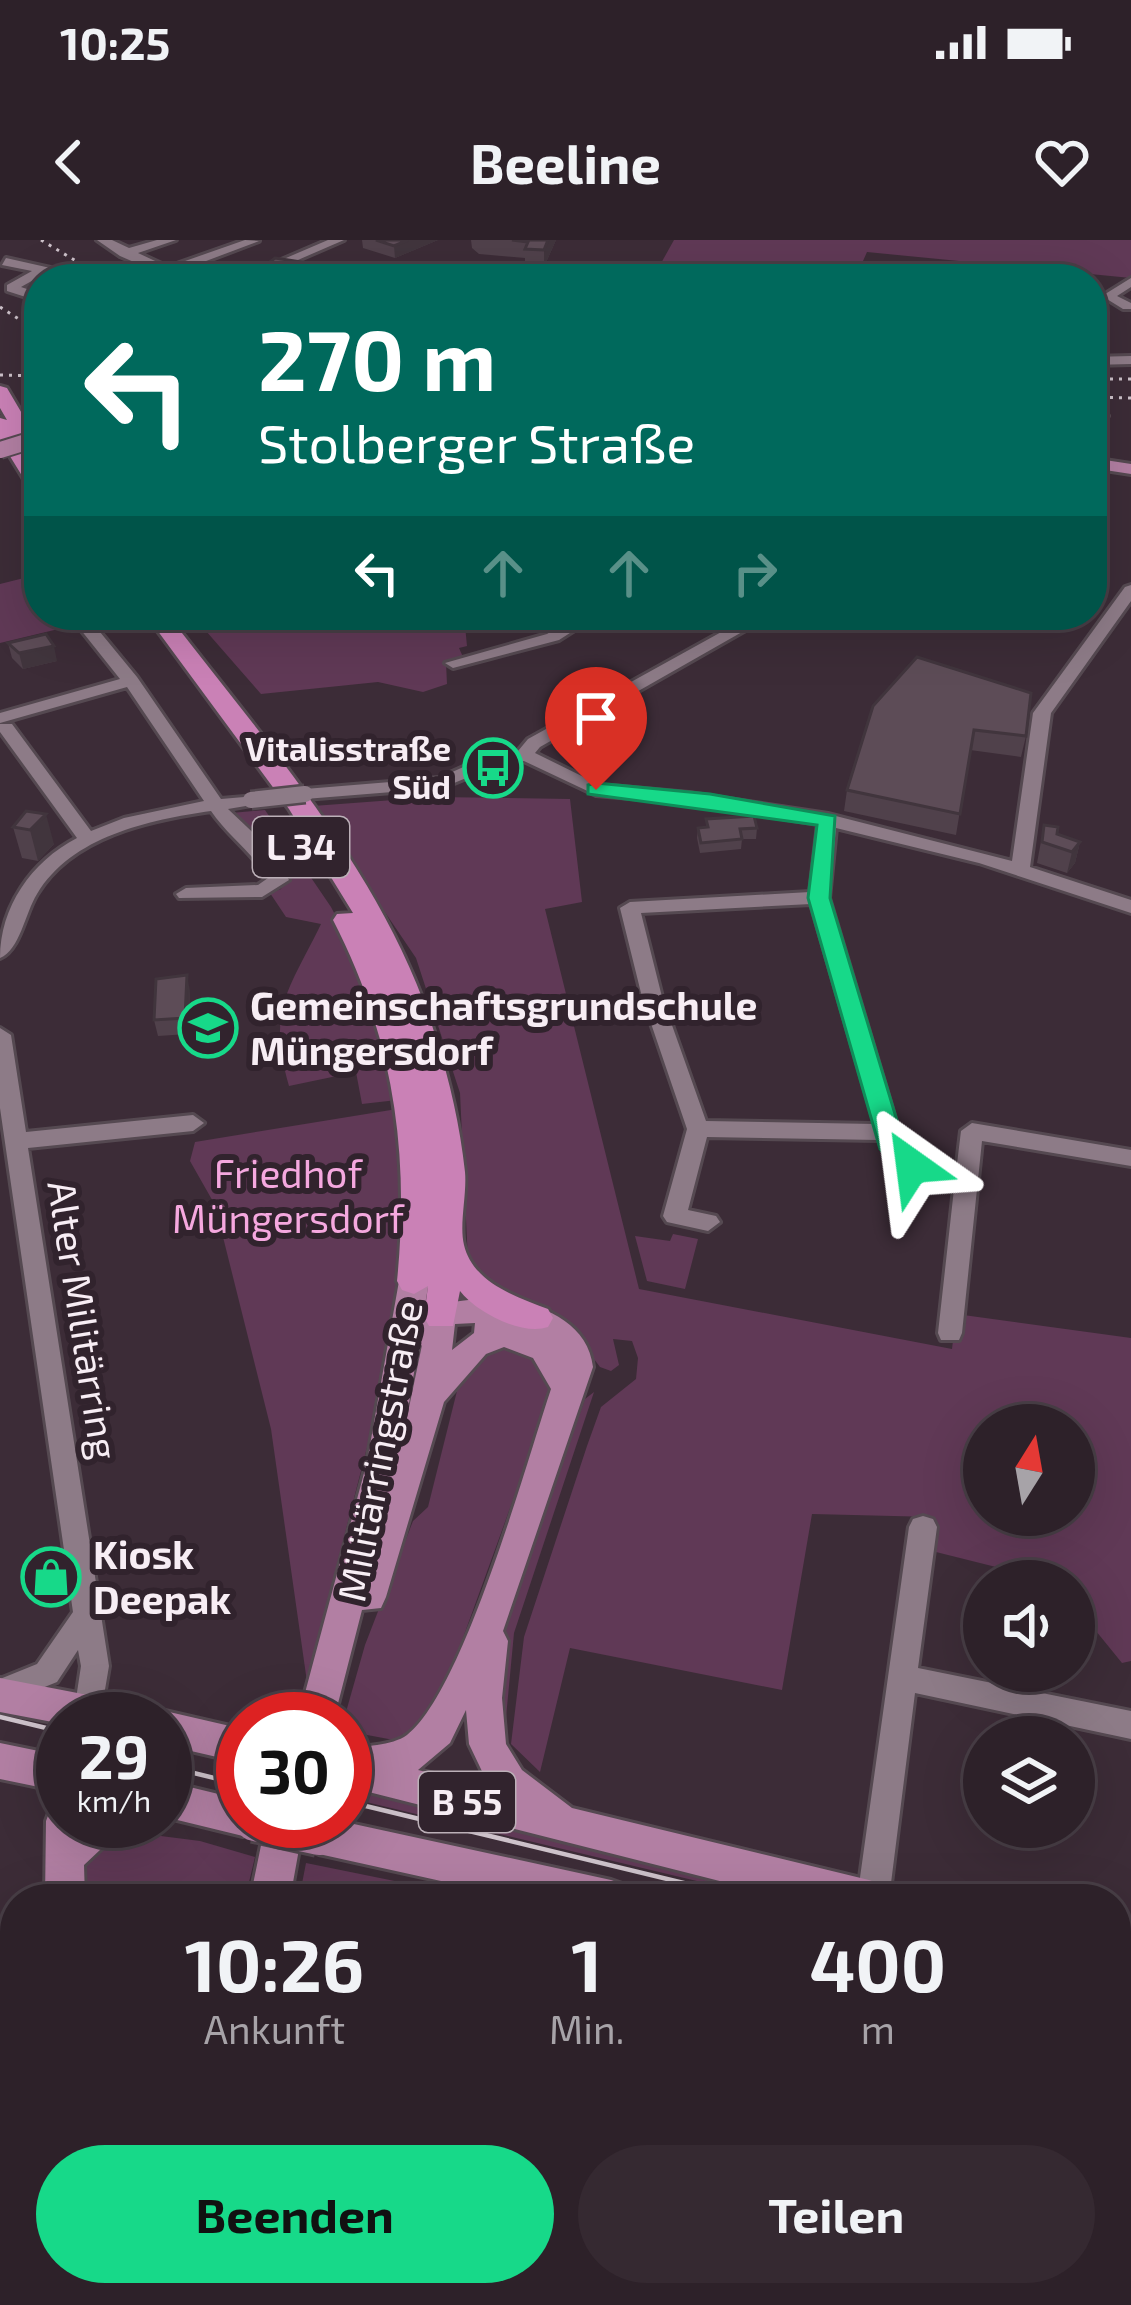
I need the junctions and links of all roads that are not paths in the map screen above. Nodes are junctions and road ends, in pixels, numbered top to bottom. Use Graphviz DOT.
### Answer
graph roads {
  1 [pos="103,240"];
  2 [pos="170,240"];
  3 [pos="338,240"];
  4 [pos="256,242"];
  5 [pos="285,251"];
  6 [pos="124,253"];
  7 [pos="302,254"];
  8 [pos="6,262"];
  9 [pos="148,264"];
  10 [pos="190,264"];
  11 [pos="278,264"];
  12 [pos="24,266"];
  13 [pos="1131,282"];
  14 [pos="1129,299"];
  15 [pos="1131,325"];
  16 [pos="0,380"];
  17 [pos="0,392"];
  18 [pos="24,401"];
  19 [pos="0,424"];
  20 [pos="14,451"];
  21 [pos="1131,590"];
  22 [pos="1107,623"];
  23 [pos="89,630"];
  24 [pos="142,630"];
  25 [pos="168,630"];
  26 [pos="565,630"];
  27 [pos="737,630"];
  28 [pos="1102,630"];
  29 [pos="562,632"];
  30 [pos="463,656"];
  31 [pos="130,681"];
  32 [pos="3,723"];
  33 [pos="524,756"];
  34 [pos="220,804"];
  35 [pos="828,820"];
  36 [pos="87,839"];
  37 [pos="1020,869"];
  38 [pos="186,894"];
  39 [pos="819,898"];
  40 [pos="1131,908"];
  41 [pos="0,952"];
  42 [pos="0,1035"];
  43 [pos="193,1124"];
  44 [pos="698,1129"];
  45 [pos="887,1132"];
  46 [pos="17,1141"];
  47 [pos="1131,1158"];
  48 [pos="968,1174"];
  49 [pos="708,1222"];
  50 [pos="448,1249"];
  51 [pos="414,1281"];
  52 [pos="441,1317"];
  53 [pos="522,1326"];
  54 [pos="950,1333"];
  55 [pos="408,1340"];
  56 [pos="430,1396"];
  57 [pos="923,1527"];
  58 [pos="85,1617"];
  59 [pos="492,1617"];
  60 [pos="338,1648"];
  61 [pos="904,1678"];
  62 [pos="98,1692"];
  63 [pos="324,1692"];
  64 [pos="0,1693"];
  65 [pos="36,1702"];
  66 [pos="1131,1725"];
  67 [pos="0,1761"];
  68 [pos="372,1765"];
  69 [pos="36,1768"];
  70 [pos="372,1776"];
  71 [pos="589,1834"];
  72 [pos="372,1844"];
  73 [pos="67,1848"];
  74 [pos="293,1848"];
  75 [pos="65,1884"];
  76 [pos="277,1884"];
  77 [pos="546,1884"];
  78 [pos="806,1884"];
  79 [pos="873,1884"];
  1 -- 6 [label="street"];
  2 -- 6 [label="street"];
  3 -- 7 [label="street"];
  4 -- 10 [label="street"];
  5 -- 7 [label="street"];
  6 -- 9 [label="street"];
  7 -- 11 [label="street"];
  8 -- 12 [label="street"];
  13 -- 14 [label="street"];
  14 -- 15 [label="street"];
  16 -- 18 [label="highway"];
  17 -- 20 [label="highway"];
  19 -- 20 [label="highway"];
  21 -- 22 [label="street"];
  23 -- 31 [label="street"];
  24 -- 51 [label="highway, Militärringstraße / L 34"];
  25 -- 50 [label="highway, Militärringstraße / L 34"];
  26 -- 29 [label="street"];
  27 -- 33 [label="street"];
  28 -- 37 [label="street"];
  29 -- 30 [label="street"];
  31 -- 32 [label="street"];
  31 -- 34 [label="street"];
  32 -- 36 [label="street"];
  33 -- 34 [label="street, bridge"];
  33 -- 35 [label="street"];
  34 -- 36 [label="street"];
  34 -- 38 [label="street"];
  35 -- 37 [label="street"];
  35 -- 39 [label="street"];
  36 -- 41 [label="street"];
  37 -- 40 [label="street"];
  39 -- 44 [label="street"];
  39 -- 45 [label="street"];
  42 -- 46 [label="street, Alter Militärring"];
  43 -- 46 [label="street"];
  44 -- 45 [label="street"];
  44 -- 49 [label="street"];
  45 -- 48 [label="street"];
  46 -- 58 [label="street, Alter Militärring"];
  47 -- 48 [label="street"];
  48 -- 54 [label="street"];
  50 -- 52 [label="highway, Militärringstraße / L 34"];
  50 -- 53 [label="highway"];
  51 -- 52 [label="main road"];
  51 -- 55 [label="main road, Militärringstraße / L 34"];
  52 -- 53 [label="main road"];
  52 -- 55 [label="main road"];
  52 -- 56 [label="main road, Militärringstraße / L 34"];
  53 -- 56 [label="main road"];
  53 -- 59 [label="main road"];
  55 -- 60 [label="main road, Militärringstraße / L 34"];
  56 -- 60 [label="main road, Militärringstraße / L 34"];
  57 -- 61 [label="street"];
  58 -- 62 [label="street, Alter Militärring"];
  58 -- 64 [label="street"];
  59 -- 68 [label="main road"];
  59 -- 71 [label="main road"];
  60 -- 63 [label="main road, Militärringstraße / L 34"];
  61 -- 66 [label="street"];
  61 -- 79 [label="street"];
  64 -- 65 [label="main road"];
  67 -- 69 [label="main road"];
  70 -- 71 [label="main road, B 55"];
  71 -- 78 [label="main road, B 55"];
  72 -- 77 [label="main road, B 55"];
  73 -- 75 [label="main road"];
  74 -- 76 [label="main road"];
}
